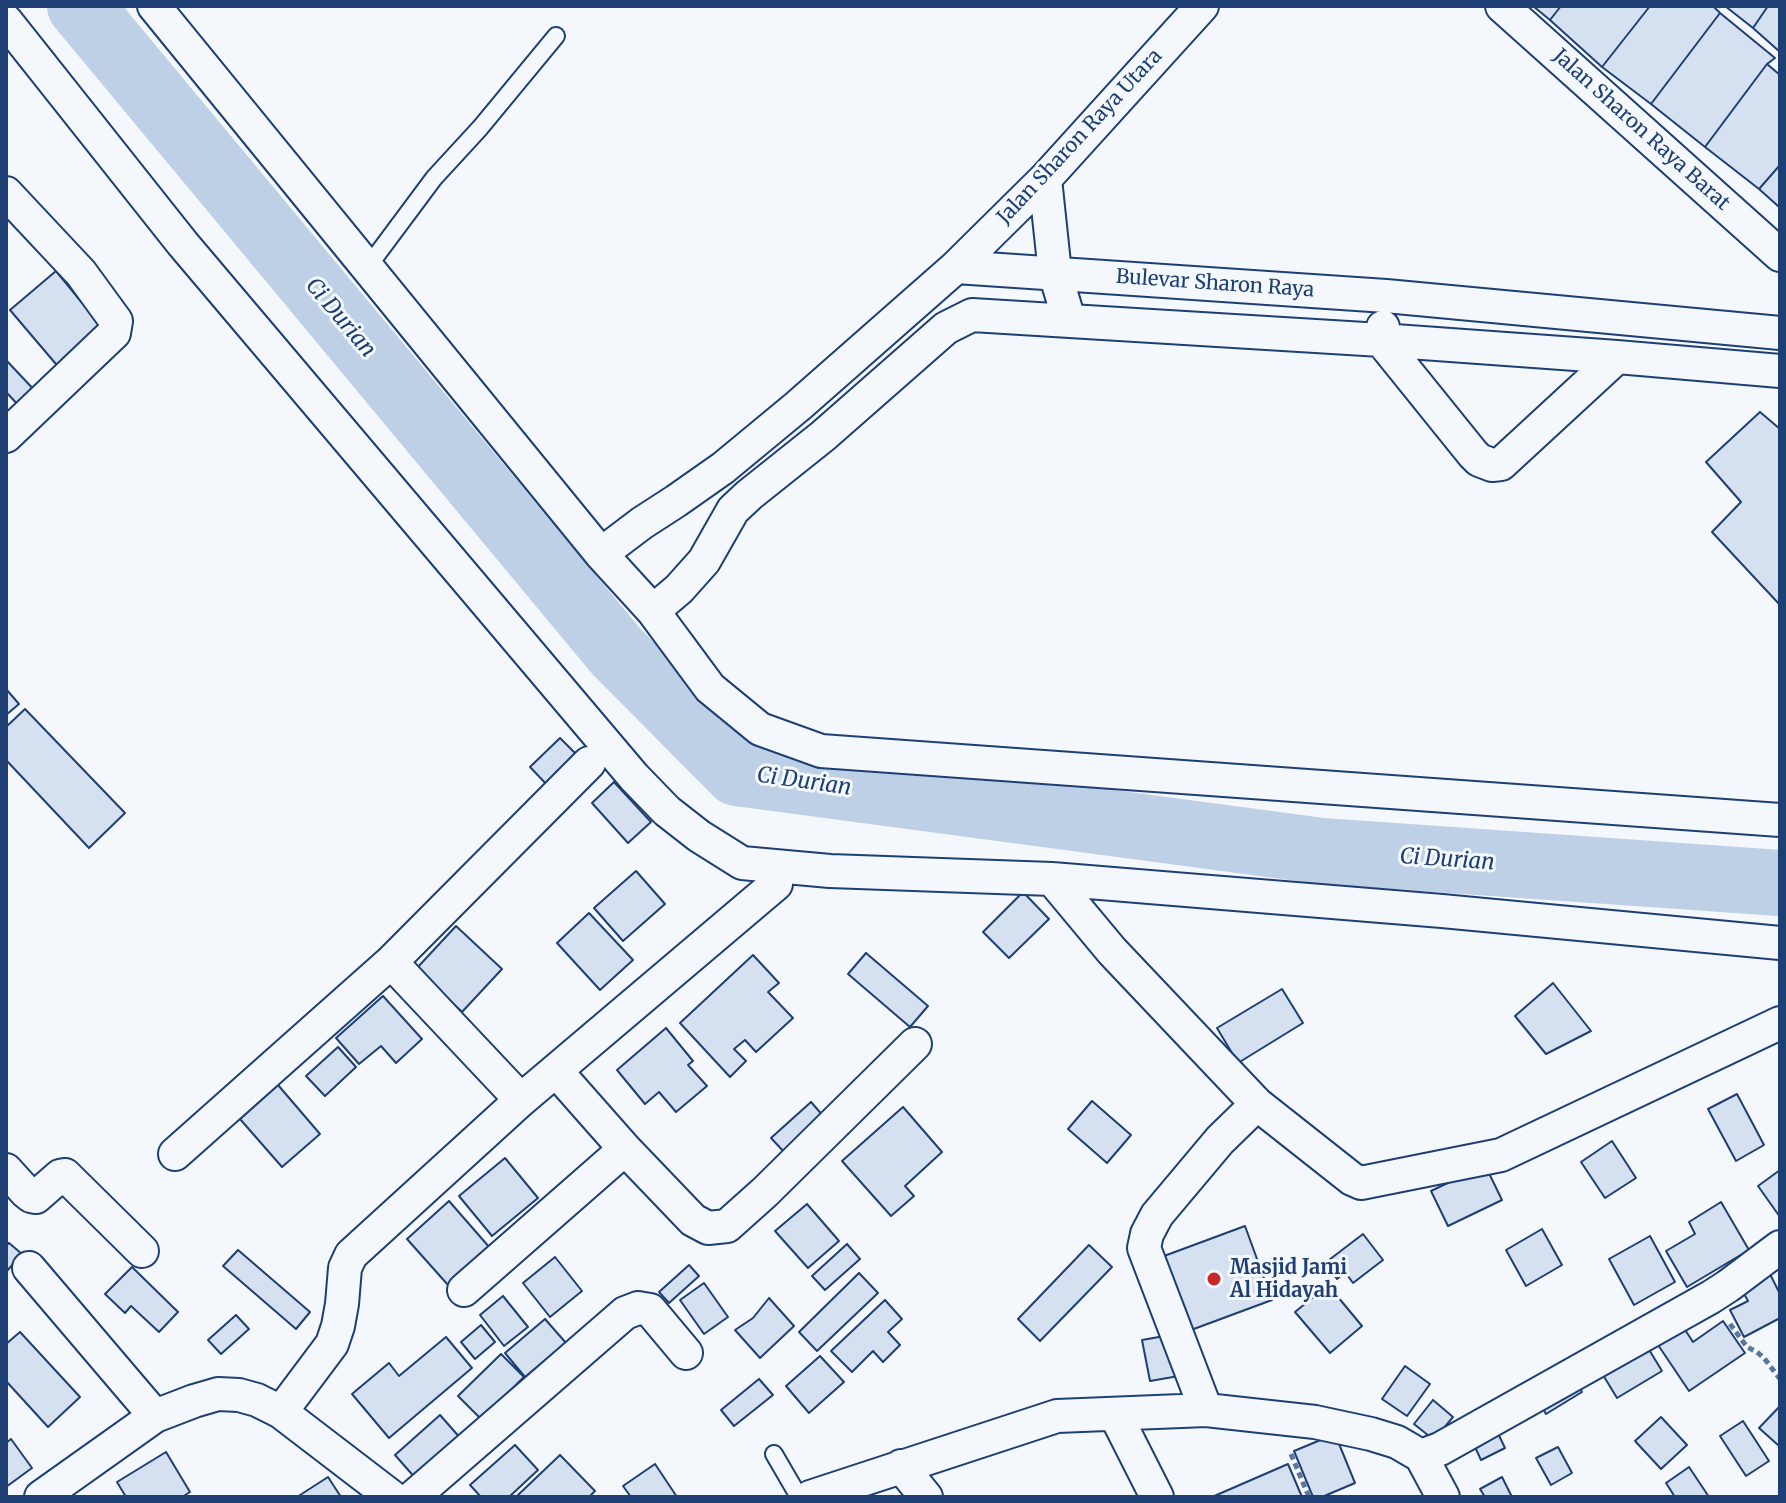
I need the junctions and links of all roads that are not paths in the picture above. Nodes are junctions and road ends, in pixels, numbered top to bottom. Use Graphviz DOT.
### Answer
graph roads {
  1 [pos="154,6"];
  2 [pos="1202,6"];
  3 [pos="1502,6"];
  4 [pos="6,21"];
  5 [pos="556,36"];
  6 [pos="1045,179"];
  7 [pos="11,209"];
  8 [pos="1780,255"];
  9 [pos="956,267"];
  10 [pos="367,268"];
  11 [pos="1055,273"];
  12 [pos="1386,296"];
  13 [pos="1069,320"];
  14 [pos="1780,333"];
  15 [pos="1381,340"];
  16 [pos="1617,357"];
  17 [pos="1780,371"];
  18 [pos="798,406"];
  19 [pos="6,436"];
  20 [pos="823,436"];
  21 [pos="712,476"];
  22 [pos="741,502"];
  23 [pos="601,554"];
  24 [pos="653,611"];
  25 [pos="589,763"];
  26 [pos="1780,820"];
  27 [pos="1052,879"];
  28 [pos="776,884"];
  29 [pos="1780,943"];
  30 [pos="391,962"];
  31 [pos="1780,1023"];
  32 [pos="915,1044"];
  33 [pos="557,1072"];
  34 [pos="521,1100"];
  35 [pos="1257,1104"];
  36 [pos="625,1149"];
  37 [pos="175,1154"];
  38 [pos="6,1170"];
  39 [pos="1780,1247"];
  40 [pos="142,1251"];
  41 [pos="29,1268"];
  42 [pos="464,1290"];
  43 [pos="686,1353"];
  44 [pos="1206,1410"];
  45 [pos="281,1412"];
  46 [pos="1115,1414"];
  47 [pos="155,1416"];
  48 [pos="774,1454"];
  49 [pos="1421,1456"];
  50 [pos="901,1466"];
  51 [pos="41,1497"];
  52 [pos="392,1497"];
  53 [pos="413,1497"];
  54 [pos="799,1497"];
  55 [pos="810,1497"];
  56 [pos="926,1497"];
  57 [pos="1157,1497"];
  58 [pos="1443,1497"];
  1 -- 10 [label="street"];
  2 -- 6 [label="street, Jalan Sharon Raya Utara"];
  3 -- 8 [label="street, Jalan Sharon Raya Barat"];
  4 -- 27 [label="street"];
  5 -- 10 [label="lane"];
  6 -- 9 [label="street, Jalan Sharon Raya Utara"];
  6 -- 11 [label="street"];
  7 -- 19 [label="street"];
  9 -- 11 [label="street, Bulevar Sharon Raya"];
  9 -- 18 [label="street"];
  10 -- 23 [label="street"];
  11 -- 12 [label="street, Bulevar Sharon Raya"];
  11 -- 13 [label="street"];
  12 -- 14 [label="street, Bulevar Sharon Raya"];
  12 -- 15 [label="street"];
  13 -- 15 [label="street"];
  13 -- 20 [label="street"];
  15 -- 16 [label="street"];
  15 -- 16 [label="street"];
  16 -- 17 [label="street"];
  18 -- 20 [label="street"];
  18 -- 21 [label="street"];
  20 -- 22 [label="street"];
  21 -- 22 [label="street"];
  21 -- 23 [label="street"];
  22 -- 24 [label="street"];
  23 -- 24 [label="street"];
  24 -- 26 [label="street"];
  25 -- 30 [label="street"];
  27 -- 29 [label="street"];
  27 -- 35 [label="street"];
  28 -- 33 [label="street"];
  30 -- 34 [label="street"];
  30 -- 37 [label="street"];
  31 -- 35 [label="street"];
  32 -- 36 [label="street"];
  33 -- 34 [label="street"];
  33 -- 36 [label="street"];
  34 -- 45 [label="street"];
  35 -- 44 [label="street"];
  36 -- 42 [label="street"];
  38 -- 40 [label="street"];
  39 -- 49 [label="street"];
  41 -- 47 [label="street"];
  43 -- 53 [label="street"];
  44 -- 46 [label="street"];
  44 -- 49 [label="street"];
  45 -- 47 [label="street"];
  45 -- 52 [label="street"];
  46 -- 50 [label="street"];
  46 -- 57 [label="street"];
  47 -- 51 [label="street"];
  48 -- 54 [label="lane"];
  49 -- 58 [label="street"];
  50 -- 55 [label="street"];
  50 -- 56 [label="street"];
}
